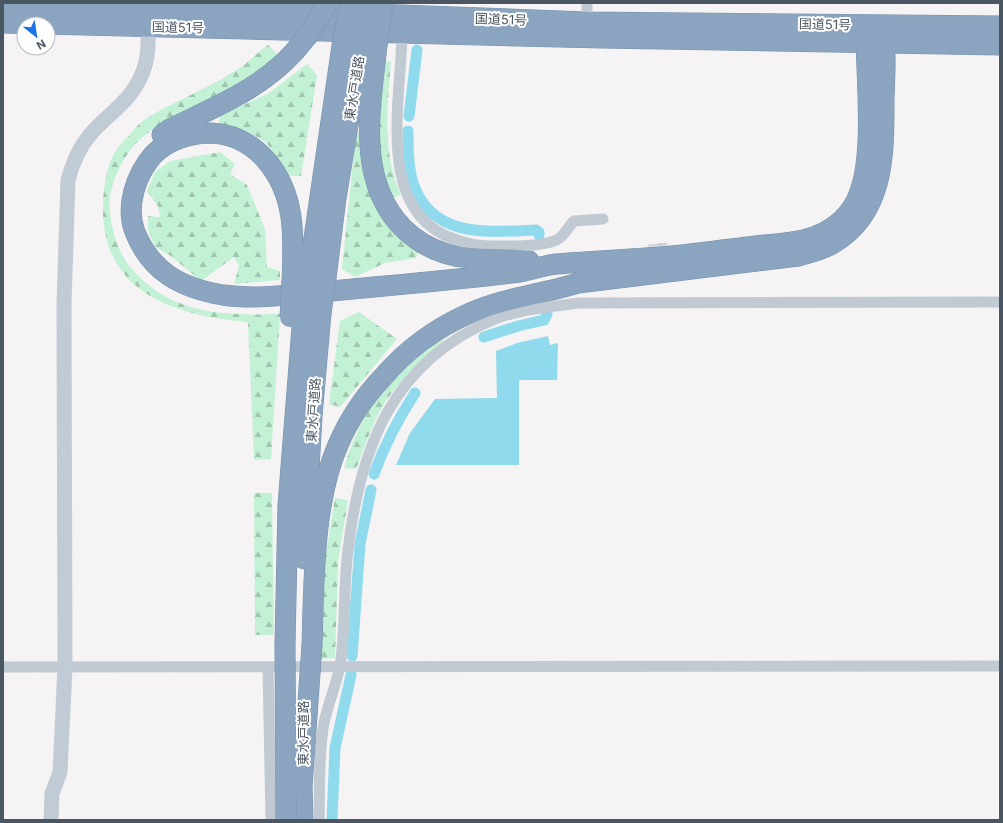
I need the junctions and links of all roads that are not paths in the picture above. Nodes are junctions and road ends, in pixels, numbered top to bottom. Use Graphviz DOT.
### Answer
graph roads {
  1 [pos="350,3"];
  2 [pos="369,3"];
  3 [pos="383,3"];
  4 [pos="322,6"];
  5 [pos="3,7"];
  6 [pos="587,12"];
  7 [pos="148,13"];
  8 [pos="404,17"];
  9 [pos="3,23"];
  10 [pos="1000,26"];
  11 [pos="875,37"];
  12 [pos="1000,45"];
  13 [pos="360,46"];
  14 [pos="603,219"];
  15 [pos="553,264"];
  16 [pos="309,279"];
  17 [pos="578,283"];
  18 [pos="1000,302"];
  19 [pos="305,315"];
  20 [pos="300,645"];
  21 [pos="340,666"];
  22 [pos="1000,666"];
  23 [pos="3,667"];
  24 [pos="65,667"];
  25 [pos="268,667"];
  26 [pos="51,820"];
  27 [pos="271,820"];
  28 [pos="286,820"];
  29 [pos="303,820"];
  30 [pos="319,820"];
  1 -- 13 [label="highway, 東水戸道路, bridge"];
  2 -- 13 [label="highway, 東水戸道路, bridge"];
  3 -- 13 [label="highway, bridge"];
  4 -- 7 [label="highway, 国道51号"];
  4 -- 8 [label="highway, 国道51号"];
  4 -- 17 [label="highway, bridge"];
  5 -- 7 [label="highway, 国道51号"];
  6 -- 8 [label="highway, 国道51号"];
  6 -- 11 [label="highway, 国道51号"];
  7 -- 8 [label="highway, 国道51号"];
  7 -- 9 [label="highway, 国道51号"];
  7 -- 24 [label="street"];
  8 -- 11 [label="highway, 国道51号"];
  8 -- 14 [label="street"];
  10 -- 11 [label="highway, 国道51号"];
  11 -- 12 [label="highway, 国道51号"];
  11 -- 15 [label="highway"];
  11 -- 17 [label="highway"];
  13 -- 15 [label="highway"];
  13 -- 16 [label="highway, 東水戸道路"];
  15 -- 16 [label="highway"];
  16 -- 19 [label="highway, 東水戸道路, bridge"];
  16 -- 19 [label="highway, bridge"];
  17 -- 20 [label="highway"];
  18 -- 21 [label="street"];
  19 -- 20 [label="highway, 東水戸道路"];
  19 -- 20 [label="highway, 東水戸道路"];
  20 -- 28 [label="highway, 東水戸道路, bridge"];
  20 -- 29 [label="highway, bridge"];
  21 -- 22 [label="street"];
  21 -- 25 [label="street"];
  21 -- 30 [label="street"];
  23 -- 24 [label="street"];
  24 -- 25 [label="street"];
  24 -- 26 [label="street"];
  25 -- 27 [label="street"];
}
